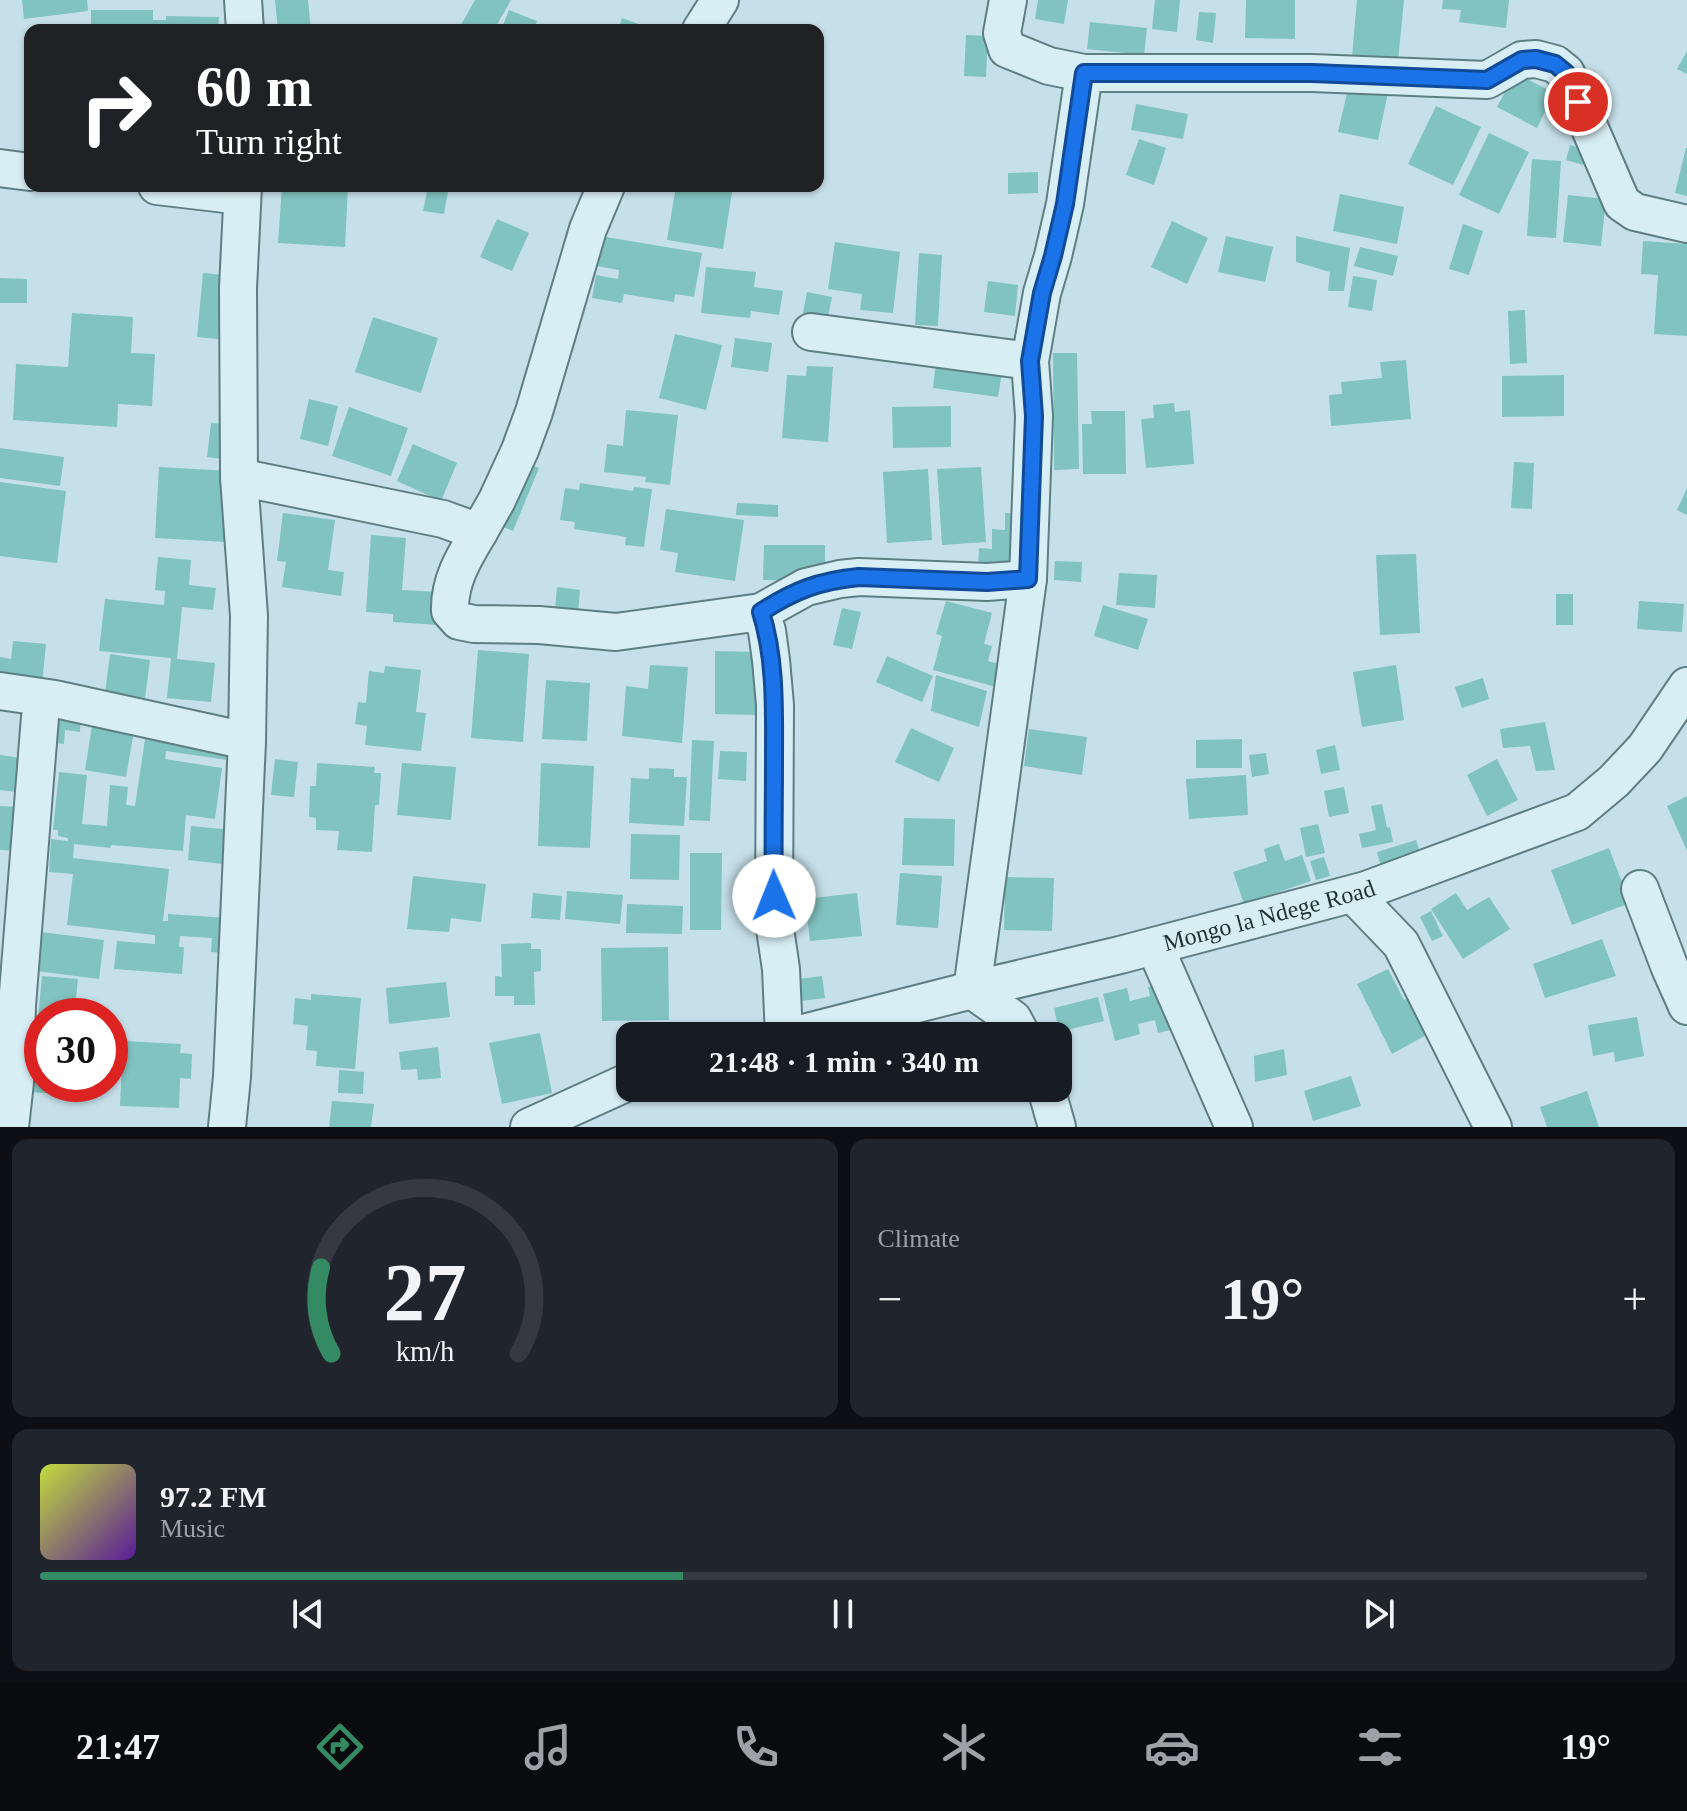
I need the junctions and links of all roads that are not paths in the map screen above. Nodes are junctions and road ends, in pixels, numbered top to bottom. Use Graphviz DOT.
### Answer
graph roads {
  1 [pos="243,0"];
  2 [pos="720,0"];
  3 [pos="1008,0"];
  4 [pos="245,24"];
  5 [pos="705,24"];
  6 [pos="1084,73"];
  7 [pos="0,168"];
  8 [pos="24,171"];
  9 [pos="242,192"];
  10 [pos="603,192"];
  11 [pos="1687,224"];
  12 [pos="811,332"];
  13 [pos="1030,361"];
  14 [pos="239,477"];
  15 [pos="479,532"];
  16 [pos="1028,579"];
  17 [pos="761,612"];
  18 [pos="1687,686"];
  19 [pos="0,691"];
  20 [pos="40,717"];
  21 [pos="247,741"];
  22 [pos="1640,889"];
  23 [pos="1353,894"];
  24 [pos="1155,947"];
  25 [pos="972,990"];
  26 [pos="1687,1006"];
  27 [pos="783,1022"];
  28 [pos="847,1022"];
  29 [pos="1015,1022"];
  30 [pos="616,1087"];
  31 [pos="1050,1102"];
  32 [pos="10,1127"];
  33 [pos="227,1127"];
  34 [pos="529,1127"];
  35 [pos="1057,1127"];
  36 [pos="1234,1127"];
  37 [pos="1493,1127"];
  1 -- 4 [label="street"];
  2 -- 5 [label="street"];
  3 -- 6 [label="street"];
  6 -- 11 [label="street"];
  6 -- 13 [label="street"];
  7 -- 8 [label="street"];
  9 -- 14 [label="street"];
  10 -- 15 [label="street"];
  12 -- 13 [label="street"];
  13 -- 16 [label="street"];
  14 -- 15 [label="street"];
  14 -- 21 [label="street"];
  15 -- 17 [label="street"];
  16 -- 17 [label="street"];
  16 -- 25 [label="street"];
  17 -- 27 [label="street"];
  18 -- 23 [label="street, Mongo la Ndege Road"];
  19 -- 21 [label="street"];
  20 -- 32 [label="street"];
  21 -- 33 [label="street"];
  22 -- 26 [label="street"];
  23 -- 24 [label="street, Mongo la Ndege Road"];
  23 -- 37 [label="street"];
  24 -- 25 [label="street, Mongo la Ndege Road"];
  24 -- 36 [label="street"];
  25 -- 28 [label="street, Mongo la Ndege Road"];
  25 -- 29 [label="street"];
  30 -- 34 [label="street"];
  31 -- 35 [label="street"];
}
